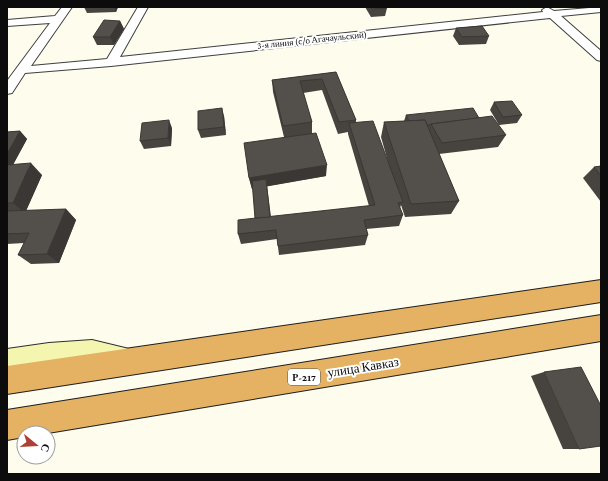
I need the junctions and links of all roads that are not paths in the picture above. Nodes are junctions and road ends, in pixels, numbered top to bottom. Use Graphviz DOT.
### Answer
graph roads {
  1 [pos="67,7"];
  2 [pos="143,7"];
  3 [pos="544,7"];
  4 [pos="601,9"];
  5 [pos="553,15"];
  6 [pos="58,19"];
  7 [pos="7,23"];
  8 [pos="601,57"];
  9 [pos="111,62"];
  10 [pos="22,70"];
  11 [pos="7,90"];
  12 [pos="601,291"];
  13 [pos="601,328"];
  14 [pos="7,362"];
  15 [pos="130,362"];
  16 [pos="7,380"];
  17 [pos="7,425"];
  1 -- 6 [label="street"];
  2 -- 9 [label="street"];
  3 -- 5 [label="street"];
  4 -- 5 [label="street, 3-я линия (с/о Агачаульский)"];
  5 -- 8 [label="street"];
  5 -- 9 [label="street, 3-я линия (с/о Агачаульский)"];
  6 -- 7 [label="street"];
  6 -- 10 [label="street"];
  9 -- 10 [label="street, 3-я линия (с/о Агачаульский)"];
  10 -- 11 [label="street"];
  12 -- 15 [label="highway"];
  13 -- 17 [label="highway, улица Кавказ / Р-217"];
  14 -- 15 [label="street"];
  15 -- 16 [label="highway"];
}
